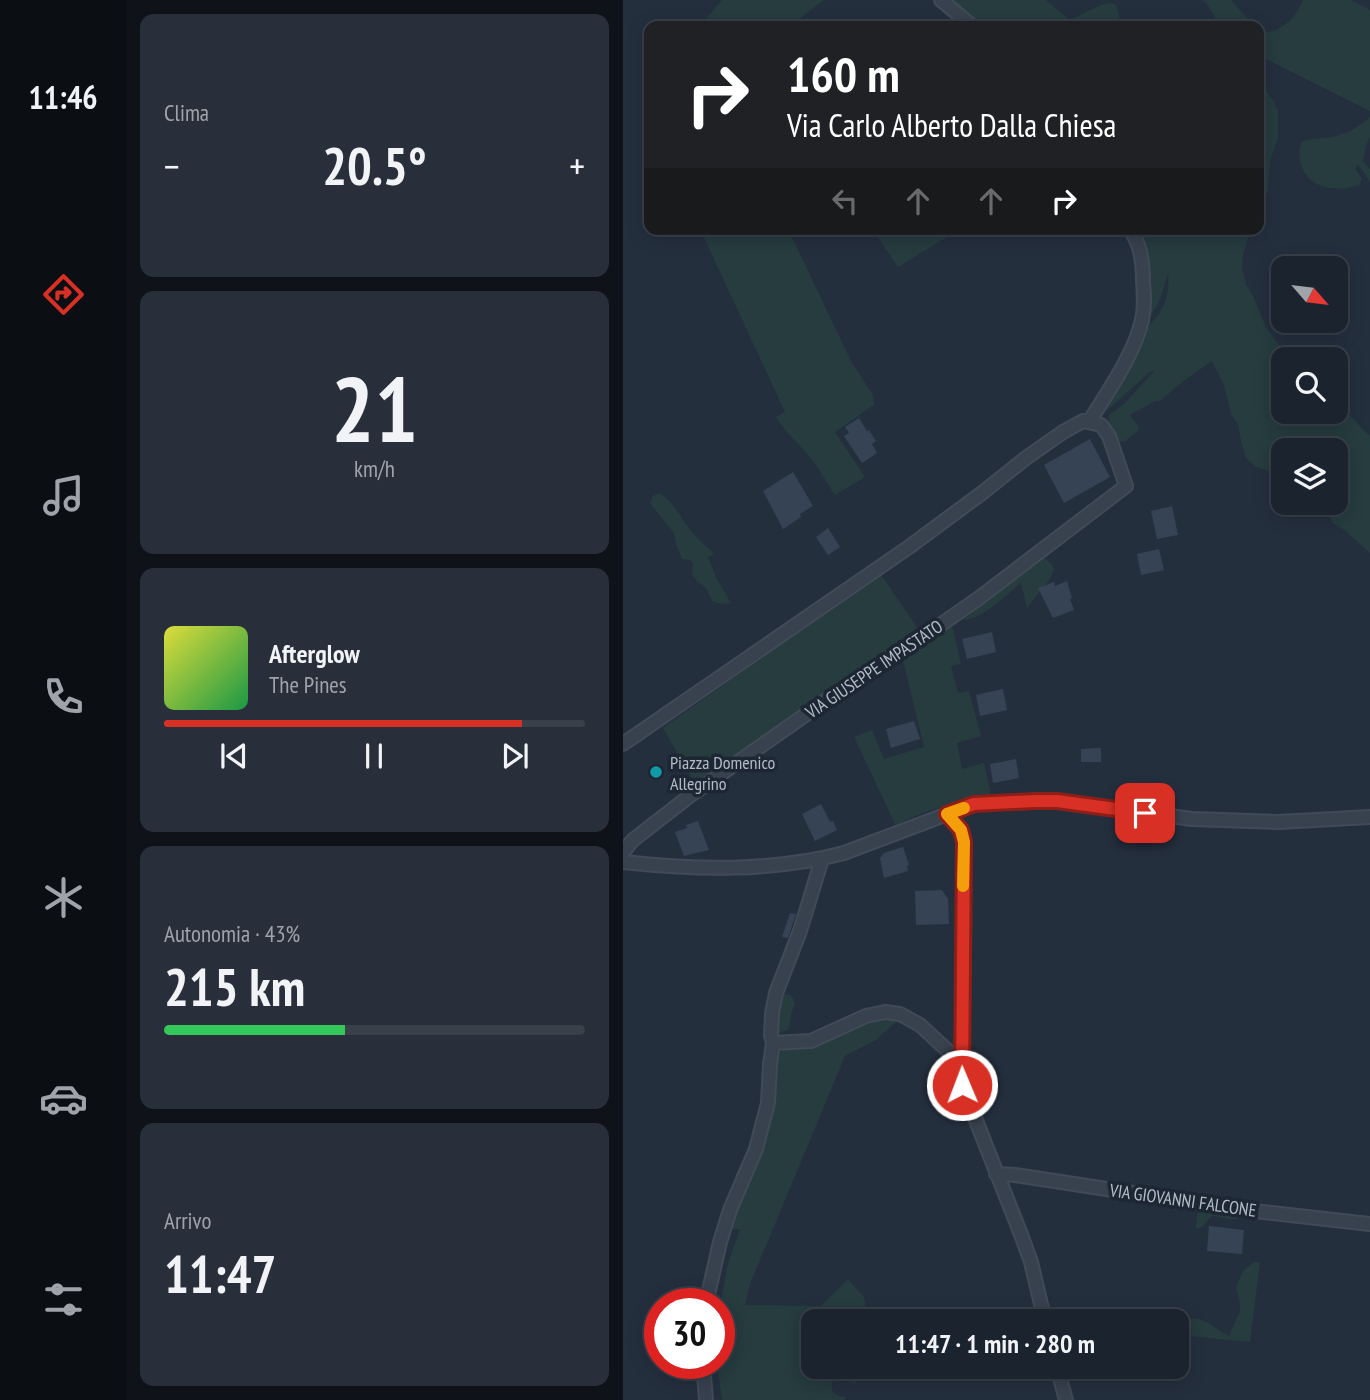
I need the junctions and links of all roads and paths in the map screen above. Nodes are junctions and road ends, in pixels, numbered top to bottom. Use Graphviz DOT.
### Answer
graph roads {
  1 [pos="941,0"];
  2 [pos="965,21"];
  3 [pos="1133,235"];
  4 [pos="1089,422"];
  5 [pos="623,744"];
  6 [pos="947,814"];
  7 [pos="1370,817"];
  8 [pos="623,852"];
  9 [pos="821,859"];
  10 [pos="623,862"];
  11 [pos="773,1043"];
  12 [pos="961,1063"];
  13 [pos="996,1174"];
  14 [pos="1370,1224"];
  15 [pos="710,1288"];
  16 [pos="1042,1309"];
  17 [pos="704,1379"];
  18 [pos="1060,1379"];
  19 [pos="706,1400"];
  20 [pos="1066,1400"];
  1 -- 2 [label="street"];
  3 -- 4 [label="street"];
  4 -- 5 [label="street"];
  4 -- 8 [label="street, VIA GIUSEPPE IMPASTATO"];
  6 -- 7 [label="street"];
  6 -- 9 [label="street"];
  6 -- 12 [label="street"];
  9 -- 10 [label="street"];
  9 -- 11 [label="street"];
  11 -- 12 [label="street"];
  11 -- 15 [label="street"];
  12 -- 13 [label="street"];
  13 -- 14 [label="street, VIA GIOVANNI FALCONE"];
  13 -- 16 [label="street"];
  17 -- 19 [label="street"];
  18 -- 20 [label="street"];
}
